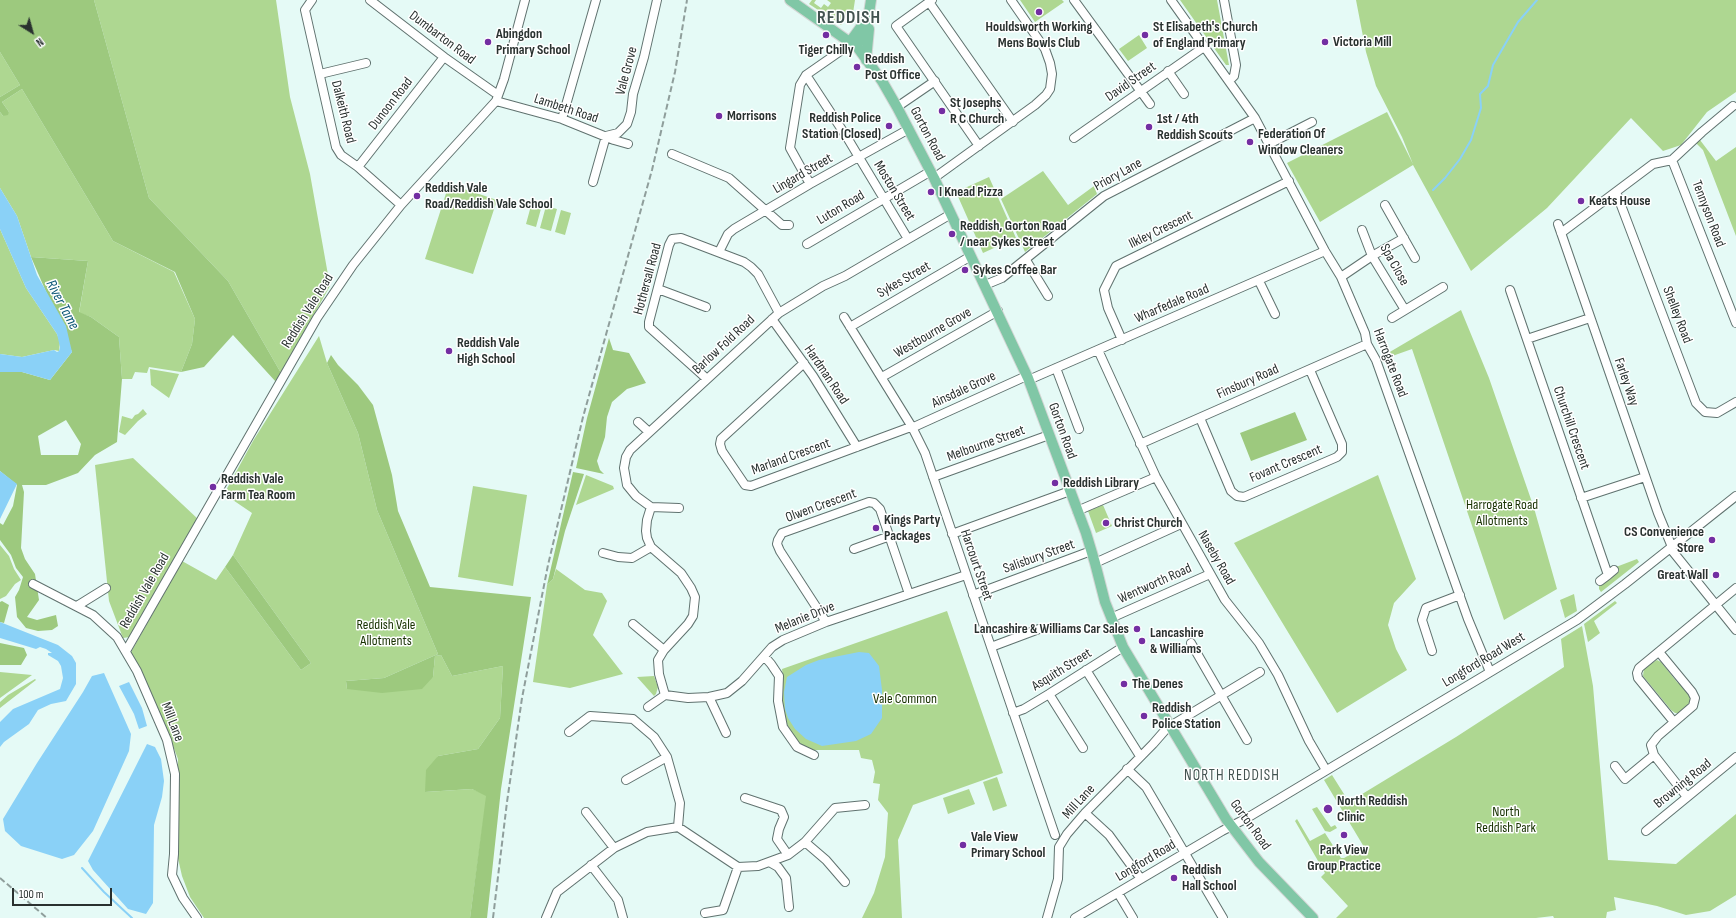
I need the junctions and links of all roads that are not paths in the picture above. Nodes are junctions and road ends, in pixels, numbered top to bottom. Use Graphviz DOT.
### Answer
graph roads {
  1 [pos="312,0"];
  2 [pos="370,0"];
  3 [pos="525,0"];
  4 [pos="596,0"];
  5 [pos="657,0"];
  6 [pos="790,0"];
  7 [pos="871,0"];
  8 [pos="1011,0"];
  9 [pos="1074,0"];
  10 [pos="1171,0"];
  11 [pos="1224,0"];
  12 [pos="931,1"];
  13 [pos="869,17"];
  14 [pos="852,44"];
  15 [pos="1204,47"];
  16 [pos="444,57"];
  17 [pos="866,60"];
  18 [pos="366,63"];
  19 [pos="1168,71"];
  20 [pos="320,74"];
  21 [pos="806,75"];
  22 [pos="935,81"];
  23 [pos="1229,81"];
  24 [pos="1140,90"];
  25 [pos="1184,94"];
  26 [pos="497,98"];
  27 [pos="1150,104"];
  28 [pos="1733,106"];
  29 [pos="897,107"];
  30 [pos="1256,118"];
  31 [pos="562,119"];
  32 [pos="1013,122"];
  33 [pos="1312,122"];
  34 [pos="909,129"];
  35 [pos="606,136"];
  36 [pos="1074,138"];
  37 [pos="628,144"];
  38 [pos="1269,144"];
  39 [pos="979,146"];
  40 [pos="672,154"];
  41 [pos="858,157"];
  42 [pos="1672,160"];
  43 [pos="358,167"];
  44 [pos="933,174"];
  45 [pos="1289,181"];
  46 [pos="593,182"];
  47 [pos="810,184"];
  48 [pos="1616,192"];
  49 [pos="884,198"];
  50 [pos="401,205"];
  51 [pos="1385,205"];
  52 [pos="767,211"];
  53 [pos="951,214"];
  54 [pos="1558,224"];
  55 [pos="789,225"];
  56 [pos="1362,230"];
  57 [pos="1561,233"];
  58 [pos="1404,238"];
  59 [pos="908,239"];
  60 [pos="807,244"];
  61 [pos="1325,251"];
  62 [pos="719,252"];
  63 [pos="971,256"];
  64 [pos="1372,256"];
  65 [pos="1415,258"];
  66 [pos="1026,260"];
  67 [pos="1341,277"];
  68 [pos="1259,280"];
  69 [pos="985,285"];
  70 [pos="1443,288"];
  71 [pos="658,289"];
  72 [pos="1510,290"];
  73 [pos="1048,296"];
  74 [pos="706,307"];
  75 [pos="1405,310"];
  76 [pos="998,311"];
  77 [pos="779,313"];
  78 [pos="1276,314"];
  79 [pos="844,317"];
  80 [pos="1392,318"];
  81 [pos="1590,318"];
  82 [pos="772,319"];
  83 [pos="1736,323"];
  84 [pos="850,327"];
  85 [pos="1526,339"];
  86 [pos="1122,340"];
  87 [pos="1367,344"];
  88 [pos="1098,350"];
  89 [pos="804,363"];
  90 [pos="1056,368"];
  91 [pos="1310,370"];
  92 [pos="882,377"];
  93 [pos="1028,378"];
  94 [pos="707,379"];
  95 [pos="1736,402"];
  96 [pos="1200,418"];
  97 [pos="637,422"];
  98 [pos="912,427"];
  99 [pos="1079,428"];
  100 [pos="648,432"];
  101 [pos="1049,435"];
  102 [pos="1140,444"];
  103 [pos="857,447"];
  104 [pos="1156,477"];
  105 [pos="1646,477"];
  106 [pos="933,478"];
  107 [pos="1070,491"];
  108 [pos="1736,496"];
  109 [pos="1581,498"];
  110 [pos="651,507"];
  111 [pos="679,508"];
  112 [pos="1077,511"];
  113 [pos="1181,524"];
  114 [pos="952,534"];
  115 [pos="890,536"];
  116 [pos="651,547"];
  117 [pos="1671,548"];
  118 [pos="854,549"];
  119 [pos="1091,551"];
  120 [pos="603,552"];
  121 [pos="1095,563"];
  122 [pos="1210,574"];
  123 [pos="966,575"];
  124 [pos="1600,581"];
  125 [pos="33,584"];
  126 [pos="106,588"];
  127 [pos="1736,588"];
  128 [pos="909,594"];
  129 [pos="973,595"];
  130 [pos="1460,595"];
  131 [pos="1716,604"];
  132 [pos="77,606"];
  133 [pos="1111,618"];
  134 [pos="826,622"];
  135 [pos="634,624"];
  136 [pos="1039,629"];
  137 [pos="1736,630"];
  138 [pos="1191,643"];
  139 [pos="991,647"];
  140 [pos="1123,647"];
  141 [pos="664,650"];
  142 [pos="126,651"];
  143 [pos="1432,651"];
  144 [pos="1659,652"];
  145 [pos="764,656"];
  146 [pos="1086,670"];
  147 [pos="1260,672"];
  148 [pos="1490,672"];
  149 [pos="1049,694"];
  150 [pos="665,695"];
  151 [pos="1222,695"];
  152 [pos="709,697"];
  153 [pos="648,707"];
  154 [pos="1013,713"];
  155 [pos="1674,722"];
  156 [pos="1171,725"];
  157 [pos="569,732"];
  158 [pos="726,734"];
  159 [pos="1177,736"];
  160 [pos="1247,740"];
  161 [pos="1153,744"];
  162 [pos="1083,748"];
  163 [pos="814,755"];
  164 [pos="1654,755"];
  165 [pos="1140,756"];
  166 [pos="667,757"];
  167 [pos="1736,757"];
  168 [pos="1615,766"];
  169 [pos="1127,769"];
  170 [pos="1326,770"];
  171 [pos="626,780"];
  172 [pos="1687,797"];
  173 [pos="745,798"];
  174 [pos="865,805"];
  175 [pos="586,812"];
  176 [pos="1085,812"];
  177 [pos="1231,826"];
  178 [pos="678,827"];
  179 [pos="1646,831"];
  180 [pos="1055,835"];
  181 [pos="805,842"];
  182 [pos="614,848"];
  183 [pos="1185,853"];
  184 [pos="788,856"];
  185 [pos="771,863"];
  186 [pos="591,865"];
  187 [pos="738,867"];
  188 [pos="1141,879"];
  189 [pos="845,882"];
  190 [pos="1118,893"];
  191 [pos="789,907"];
  192 [pos="705,913"];
  193 [pos="197,918"];
  194 [pos="546,918"];
  195 [pos="623,918"];
  196 [pos="1048,918"];
  197 [pos="1075,918"];
  198 [pos="1133,918"];
  199 [pos="1223,918"];
  200 [pos="1313,918"];
  1 -- 20 [label="street, Dalkeith Road"];
  2 -- 16 [label="street, Dumbarton Road"];
  3 -- 26 [label="street, Reddish Vale Road"];
  4 -- 31 [label="street"];
  5 -- 35 [label="street, Vale Grove"];
  6 -- 14 [label="main road, Gorton Road"];
  7 -- 13 [label="main road"];
  8 -- 32 [label="street, Luton Road"];
  9 -- 24 [label="street"];
  10 -- 15 [label="street, Harrogate Road"];
  11 -- 23 [label="street"];
  12 -- 22 [label="street"];
  12 -- 32 [label="street"];
  13 -- 14 [label="main road"];
  13 -- 17 [label="main road"];
  14 -- 17 [label="main road, Gorton Road"];
  14 -- 21 [label="street"];
  15 -- 19 [label="street, David Street"];
  15 -- 23 [label="street, Harrogate Road"];
  16 -- 26 [label="street, Dumbarton Road"];
  16 -- 43 [label="street, Dunoon Road"];
  17 -- 29 [label="main road, Gorton Road"];
  18 -- 20 [label="street"];
  19 -- 24 [label="street, David Street"];
  19 -- 25 [label="street"];
  20 -- 43 [label="street, Dalkeith Road"];
  21 -- 41 [label="street, Moston Street"];
  21 -- 47 [label="street"];
  22 -- 29 [label="street"];
  22 -- 39 [label="street"];
  23 -- 30 [label="street, Harrogate Road"];
  24 -- 27 [label="street"];
  24 -- 36 [label="street, David Street"];
  26 -- 31 [label="street, Lambeth Road"];
  26 -- 50 [label="street, Reddish Vale Road"];
  28 -- 42 [label="street"];
  29 -- 34 [label="main road, Gorton Road"];
  30 -- 38 [label="street, Harrogate Road"];
  30 -- 66 [label="street, Priory Lane"];
  31 -- 35 [label="street, Lambeth Road"];
  32 -- 39 [label="street, Luton Road"];
  33 -- 38 [label="street"];
  34 -- 41 [label="street, Lingard Street"];
  34 -- 44 [label="main road, Gorton Road"];
  35 -- 37 [label="street, Lambeth Road"];
  35 -- 46 [label="street"];
  38 -- 45 [label="street, Harrogate Road"];
  39 -- 44 [label="street, Luton Road"];
  40 -- 52 [label="street"];
  41 -- 47 [label="street, Lingard Street"];
  41 -- 49 [label="street, Moston Street"];
  42 -- 48 [label="street"];
  42 -- 83 [label="street, Tennyson Road"];
  43 -- 50 [label="street, Dalkeith Road"];
  44 -- 49 [label="street, Luton Road"];
  44 -- 53 [label="main road, Gorton Road"];
  45 -- 61 [label="street, Harrogate Road"];
  45 -- 86 [label="street, Ilkley Crescent"];
  47 -- 52 [label="street, Lingard Street"];
  48 -- 57 [label="street"];
  48 -- 95 [label="street, Shelley Road"];
  49 -- 59 [label="street, Moston Street"];
  49 -- 60 [label="street, Luton Road"];
  50 -- 142 [label="street, Reddish Vale Road"];
  51 -- 58 [label="street"];
  52 -- 55 [label="street"];
  52 -- 62 [label="street, Lingard Street"];
  53 -- 59 [label="street, Barlow Fold Road"];
  53 -- 63 [label="main road, Gorton Road"];
  54 -- 57 [label="street, Farley Way"];
  56 -- 64 [label="street, Spa Close"];
  57 -- 81 [label="street, Farley Way"];
  58 -- 64 [label="street"];
  58 -- 65 [label="street"];
  59 -- 77 [label="street, Barlow Fold Road"];
  61 -- 67 [label="street, Harrogate Road"];
  61 -- 68 [label="street, Wharfedale Road"];
  62 -- 71 [label="street, Hothersall Road"];
  62 -- 77 [label="street"];
  63 -- 69 [label="main road, Gorton Road"];
  63 -- 84 [label="street, Sykes Street"];
  64 -- 67 [label="street"];
  64 -- 75 [label="street, Spa Close"];
  66 -- 69 [label="street, Priory Lane"];
  66 -- 73 [label="street"];
  67 -- 87 [label="street, Harrogate Road"];
  68 -- 78 [label="street"];
  68 -- 86 [label="street, Wharfedale Road"];
  69 -- 76 [label="main road, Gorton Road"];
  70 -- 75 [label="street"];
  71 -- 74 [label="street"];
  71 -- 94 [label="street, Hothersall Road"];
  72 -- 85 [label="street, Churchill Crescent"];
  75 -- 80 [label="street"];
  76 -- 92 [label="street, Westbourne Grove"];
  76 -- 93 [label="main road, Gorton Road"];
  77 -- 82 [label="street, Barlow Fold Road"];
  79 -- 84 [label="street, Harcourt Street"];
  81 -- 85 [label="street"];
  81 -- 105 [label="street, Farley Way"];
  82 -- 89 [label="street, Hardman Road"];
  82 -- 94 [label="street, Barlow Fold Road"];
  84 -- 92 [label="street, Harcourt Street"];
  85 -- 109 [label="street, Churchill Crescent"];
  86 -- 88 [label="street, Wharfedale Road"];
  87 -- 91 [label="street, Finsbury Road"];
  87 -- 130 [label="street, Harrogate Road"];
  88 -- 90 [label="street, Wharfedale Road"];
  88 -- 102 [label="street, Naseby Road"];
  89 -- 103 [label="street, Hardman Road"];
  89 -- 103 [label="street, Marland Crescent"];
  90 -- 93 [label="street, Wharfedale Road"];
  90 -- 99 [label="street"];
  91 -- 96 [label="street, Finsbury Road"];
  91 -- 96 [label="street, Fovant Crescent"];
  92 -- 98 [label="street, Harcourt Street"];
  93 -- 98 [label="street, Ainsdale Grove"];
  93 -- 101 [label="main road, Gorton Road"];
  94 -- 100 [label="street, Barlow Fold Road"];
  96 -- 102 [label="street, Finsbury Road"];
  97 -- 100 [label="street"];
  98 -- 103 [label="street, Marland Crescent"];
  98 -- 106 [label="street, Harcourt Street"];
  100 -- 110 [label="street, Barlow Fold Road"];
  101 -- 106 [label="street, Melbourne Street"];
  101 -- 107 [label="main road, Gorton Road"];
  102 -- 104 [label="street, Naseby Road"];
  104 -- 112 [label="street"];
  104 -- 113 [label="street, Naseby Road"];
  105 -- 109 [label="street"];
  105 -- 117 [label="street, Farley Way"];
  106 -- 114 [label="street, Harcourt Street"];
  107 -- 112 [label="main road, Gorton Road"];
  107 -- 114 [label="street"];
  108 -- 117 [label="street, Longford Road West"];
  109 -- 124 [label="street, Churchill Crescent"];
  110 -- 111 [label="street"];
  110 -- 116 [label="street"];
  112 -- 119 [label="main road, Gorton Road"];
  113 -- 121 [label="street"];
  113 -- 122 [label="street, Naseby Road"];
  114 -- 123 [label="street, Harcourt Street"];
  115 -- 118 [label="street"];
  115 -- 128 [label="street, Olwen Crescent"];
  115 -- 134 [label="street, Olwen Crescent"];
  116 -- 120 [label="street"];
  116 -- 141 [label="street"];
  117 -- 131 [label="street, Farley Way"];
  117 -- 148 [label="street, Longford Road West"];
  119 -- 121 [label="main road, Gorton Road"];
  119 -- 129 [label="street, Salisbury Street"];
  121 -- 133 [label="main road, Gorton Road"];
  122 -- 133 [label="street, Wentworth Road"];
  122 -- 170 [label="street, Naseby Road"];
  123 -- 128 [label="street, Melanie Drive"];
  123 -- 129 [label="street, Harcourt Street"];
  125 -- 132 [label="street, Mill Lane"];
  126 -- 132 [label="street"];
  127 -- 131 [label="street"];
  128 -- 134 [label="street, Melanie Drive"];
  129 -- 139 [label="street, Harcourt Street"];
  130 -- 143 [label="street"];
  130 -- 148 [label="street, Harrogate Road"];
  131 -- 137 [label="street, Farley Way"];
  131 -- 144 [label="street"];
  132 -- 142 [label="street, Mill Lane"];
  133 -- 140 [label="main road, Gorton Road"];
  134 -- 145 [label="street, Melanie Drive"];
  135 -- 141 [label="street"];
  136 -- 139 [label="street"];
  138 -- 151 [label="street"];
  139 -- 154 [label="street, Harcourt Street"];
  140 -- 146 [label="street, Asquith Street"];
  140 -- 156 [label="main road, Gorton Road"];
  141 -- 150 [label="street"];
  142 -- 193 [label="street, Mill Lane"];
  144 -- 155 [label="street"];
  144 -- 155 [label="street"];
  145 -- 152 [label="street, Melanie Drive"];
  145 -- 163 [label="street"];
  146 -- 149 [label="street, Asquith Street"];
  146 -- 165 [label="street"];
  147 -- 151 [label="street, Mill Lane"];
  148 -- 170 [label="street, Longford Road West"];
  149 -- 154 [label="street, Asquith Street"];
  149 -- 162 [label="street"];
  150 -- 152 [label="street, Melanie Drive"];
  150 -- 153 [label="street"];
  151 -- 156 [label="street, Mill Lane"];
  151 -- 160 [label="street"];
  152 -- 158 [label="street"];
  154 -- 180 [label="street, Harcourt Street"];
  155 -- 164 [label="street"];
  156 -- 159 [label="main road, Gorton Road"];
  156 -- 161 [label="street, Mill Lane"];
  157 -- 166 [label="street"];
  159 -- 161 [label="street"];
  159 -- 177 [label="main road, Gorton Road"];
  161 -- 165 [label="street, Mill Lane"];
  164 -- 168 [label="street"];
  164 -- 172 [label="street"];
  165 -- 169 [label="street, Mill Lane"];
  166 -- 171 [label="street"];
  166 -- 178 [label="street"];
  167 -- 172 [label="street, Browning Road"];
  169 -- 176 [label="street, Mill Lane"];
  169 -- 183 [label="street"];
  170 -- 177 [label="street, Longford Road West"];
  172 -- 179 [label="street, Browning Road"];
  173 -- 184 [label="street"];
  174 -- 181 [label="street"];
  175 -- 182 [label="street"];
  176 -- 188 [label="street"];
  176 -- 196 [label="street, Mill Lane"];
  177 -- 183 [label="street, Longford Road"];
  177 -- 200 [label="main road, Gorton Road"];
  178 -- 182 [label="street"];
  178 -- 187 [label="street"];
  181 -- 184 [label="street"];
  181 -- 189 [label="street"];
  182 -- 186 [label="street"];
  183 -- 188 [label="street, Longford Road"];
  183 -- 199 [label="street"];
  184 -- 185 [label="street"];
  185 -- 187 [label="street"];
  185 -- 191 [label="street"];
  186 -- 194 [label="street"];
  186 -- 195 [label="street"];
  187 -- 192 [label="street"];
  188 -- 190 [label="street, Longford Road"];
  190 -- 197 [label="street, Longford Road"];
  190 -- 198 [label="street"];
}
